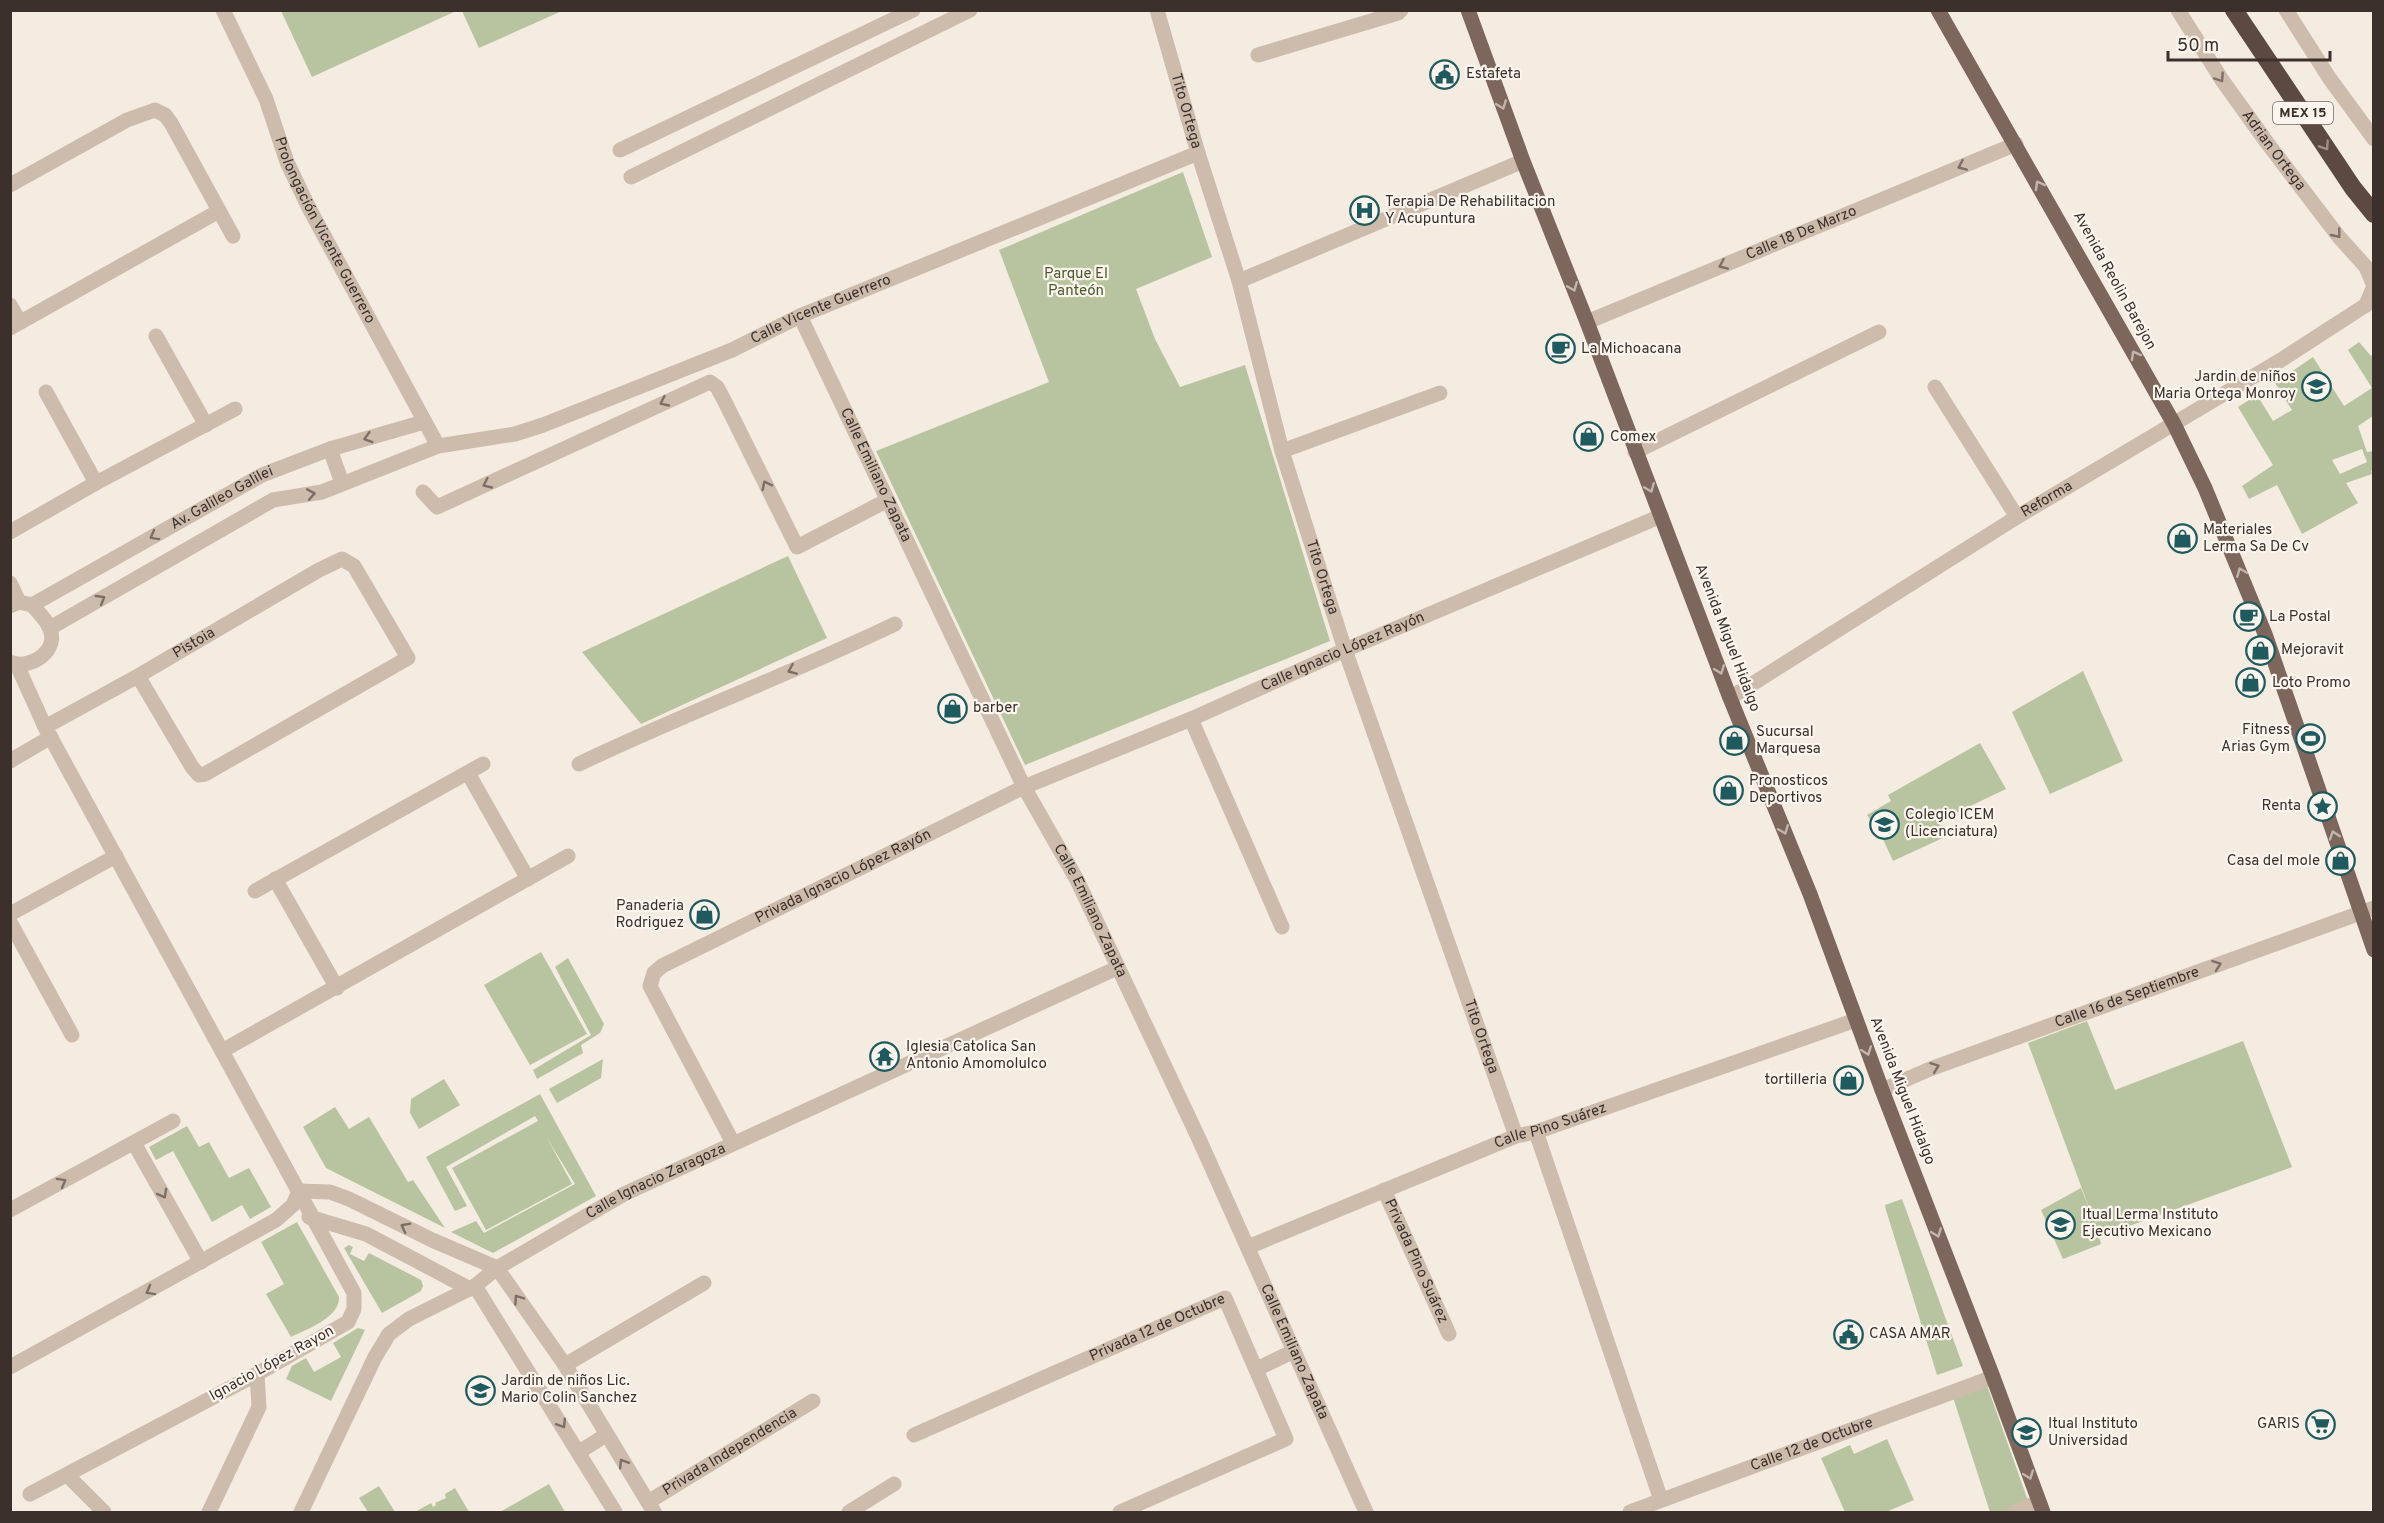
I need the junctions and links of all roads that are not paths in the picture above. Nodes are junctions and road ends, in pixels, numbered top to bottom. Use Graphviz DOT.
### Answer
graph roads {
  1 [pos="223,10"];
  2 [pos="913,10"];
  3 [pos="970,10"];
  4 [pos="1157,10"];
  5 [pos="1401,10"];
  6 [pos="1468,10"];
  7 [pos="1938,10"];
  8 [pos="2178,10"];
  9 [pos="2234,10"];
  10 [pos="2286,10"];
  11 [pos="1258,55"];
  12 [pos="2373,139"];
  13 [pos="2016,144"];
  14 [pos="621,150"];
  15 [pos="1198,153"];
  16 [pos="1522,161"];
  17 [pos="631,177"];
  18 [pos="10,185"];
  19 [pos="219,211"];
  20 [pos="2373,214"];
  21 [pos="233,236"];
  22 [pos="1239,281"];
  23 [pos="10,304"];
  24 [pos="2370,309"];
  25 [pos="800,316"];
  26 [pos="1587,322"];
  27 [pos="15,325"];
  28 [pos="1879,332"];
  29 [pos="156,336"];
  30 [pos="1935,387"];
  31 [pos="46,392"];
  32 [pos="1440,393"];
  33 [pos="235,409"];
  34 [pos="424,422"];
  35 [pos="2174,424"];
  36 [pos="206,425"];
  37 [pos="438,446"];
  38 [pos="330,449"];
  39 [pos="1282,451"];
  40 [pos="1635,452"];
  41 [pos="262,475"];
  42 [pos="96,483"];
  43 [pos="342,483"];
  44 [pos="423,492"];
  45 [pos="273,500"];
  46 [pos="886,501"];
  47 [pos="1661,516"];
  48 [pos="2017,517"];
  49 [pos="10,532"];
  50 [pos="10,583"];
  51 [pos="21,604"];
  52 [pos="894,624"];
  53 [pos="50,628"];
  54 [pos="1346,650"];
  55 [pos="14,664"];
  56 [pos="138,676"];
  57 [pos="1730,698"];
  58 [pos="1191,719"];
  59 [pos="48,732"];
  60 [pos="10,760"];
  61 [pos="483,764"];
  62 [pos="579,764"];
  63 [pos="468,773"];
  64 [pos="1024,787"];
  65 [pos="116,856"];
  66 [pos="568,856"];
  67 [pos="276,879"];
  68 [pos="528,879"];
  69 [pos="255,891"];
  70 [pos="2367,910"];
  71 [pos="10,914"];
  72 [pos="10,922"];
  73 [pos="1282,927"];
  74 [pos="2373,950"];
  75 [pos="1117,968"];
  76 [pos="337,988"];
  77 [pos="1856,1020"];
  78 [pos="72,1035"];
  79 [pos="222,1051"];
  80 [pos="1882,1090"];
  81 [pos="173,1121"];
  82 [pos="1536,1132"];
  83 [pos="1516,1136"];
  84 [pos="134,1143"];
  85 [pos="733,1143"];
  86 [pos="1384,1190"];
  87 [pos="298,1191"];
  88 [pos="10,1210"];
  89 [pos="376,1211"];
  90 [pos="276,1220"];
  91 [pos="316,1220"];
  92 [pos="366,1234"];
  93 [pos="432,1240"];
  94 [pos="1248,1247"];
  95 [pos="201,1262"];
  96 [pos="421,1264"];
  97 [pos="496,1268"];
  98 [pos="704,1283"];
  99 [pos="472,1287"];
  100 [pos="1449,1334"];
  101 [pos="1294,1351"];
  102 [pos="565,1365"];
  103 [pos="10,1367"];
  104 [pos="1257,1369"];
  105 [pos="257,1374"];
  106 [pos="1993,1377"];
  107 [pos="813,1401"];
  108 [pos="606,1435"];
  109 [pos="914,1435"];
  110 [pos="579,1452"];
  111 [pos="67,1475"];
  112 [pos="894,1484"];
  113 [pos="30,1494"];
  114 [pos="1661,1500"];
  115 [pos="651,1507"];
  116 [pos="2041,1507"];
  117 [pos="104,1512"];
  118 [pos="209,1512"];
  119 [pos="302,1512"];
  120 [pos="615,1512"];
  121 [pos="849,1512"];
  122 [pos="1120,1512"];
  123 [pos="1366,1512"];
  124 [pos="1630,1512"];
  125 [pos="2014,1512"];
  1 -- 34 [label="street, Prolongación Vicente Guerrero"];
  2 -- 14 [label="street"];
  3 -- 17 [label="street"];
  4 -- 15 [label="street, Tito Ortega"];
  5 -- 11 [label="street"];
  6 -- 16 [label="main road, Avenida Miguel Hidalgo, one-way"];
  7 -- 13 [label="main road, Avenida Reolin Barejon"];
  8 -- 24 [label="street, Adrian Ortega, one-way"];
  9 -- 20 [label="highway, MEX 15, one-way"];
  10 -- 12 [label="street"];
  13 -- 26 [label="street, Calle 18 De Marzo, one-way"];
  35 -- 13 [label="main road, Avenida Reolin Barejon, one-way"];
  15 -- 22 [label="street, Tito Ortega"];
  15 -- 25 [label="street, Calle Vicente Guerrero"];
  16 -- 22 [label="street"];
  16 -- 26 [label="main road, Avenida Miguel Hidalgo, one-way"];
  18 -- 19 [label="street"];
  19 -- 21 [label="street"];
  19 -- 27 [label="street"];
  22 -- 39 [label="street, Tito Ortega"];
  23 -- 27 [label="street"];
  24 -- 35 [label="street, Reforma"];
  25 -- 37 [label="street, Calle Vicente Guerrero"];
  25 -- 46 [label="street, Calle Emiliano Zapata"];
  26 -- 40 [label="main road, Avenida Miguel Hidalgo"];
  28 -- 40 [label="street"];
  29 -- 36 [label="street"];
  30 -- 48 [label="street"];
  31 -- 42 [label="street"];
  32 -- 39 [label="street"];
  33 -- 36 [label="street"];
  34 -- 37 [label="street, Prolongación Vicente Guerrero"];
  34 -- 38 [label="street, Av. Galileo Galilei, one-way"];
  35 -- 48 [label="street, Reforma"];
  70 -- 35 [label="main road, Avenida Reolin Barejon, one-way"];
  36 -- 42 [label="street"];
  37 -- 43 [label="street, Calle Vicente Guerrero"];
  38 -- 41 [label="street, Av. Galileo Galilei"];
  38 -- 43 [label="street"];
  39 -- 54 [label="street, Tito Ortega"];
  40 -- 47 [label="main road, Avenida Miguel Hidalgo, one-way"];
  41 -- 45 [label="street"];
  41 -- 51 [label="street, Av. Galileo Galilei, one-way"];
  42 -- 49 [label="street"];
  45 -- 43 [label="street, Calle Vicente Guerrero, one-way"];
  46 -- 44 [label="street, one-way"];
  53 -- 45 [label="street, one-way"];
  46 -- 64 [label="street, Calle Emiliano Zapata"];
  47 -- 54 [label="street, Calle Ignacio López Rayón"];
  47 -- 57 [label="main road, Avenida Miguel Hidalgo, one-way"];
  48 -- 57 [label="street, Reforma"];
  50 -- 51 [label="street"];
  51 -- 53 [label="street"];
  52 -- 62 [label="street, one-way"];
  53 -- 55 [label="street"];
  54 -- 58 [label="street, Calle Ignacio López Rayón"];
  54 -- 83 [label="street, Tito Ortega"];
  55 -- 59 [label="street, Ignacio López Rayon"];
  56 -- 56 [label="street, Pistoia"];
  56 -- 59 [label="street, Pistoia"];
  57 -- 77 [label="main road, Avenida Miguel Hidalgo, one-way"];
  58 -- 64 [label="street, Calle Ignacio López Rayón"];
  58 -- 73 [label="street"];
  59 -- 60 [label="street, Pistoia"];
  59 -- 65 [label="street, Ignacio López Rayon"];
  61 -- 63 [label="street"];
  63 -- 67 [label="street"];
  63 -- 68 [label="street"];
  64 -- 75 [label="street, Calle Emiliano Zapata"];
  64 -- 85 [label="street, Privada Ignacio López Rayón"];
  65 -- 71 [label="street"];
  65 -- 79 [label="street, Ignacio López Rayon"];
  66 -- 68 [label="street"];
  67 -- 69 [label="street"];
  67 -- 76 [label="street"];
  68 -- 76 [label="street"];
  70 -- 74 [label="main road, Avenida Reolin Barejon"];
  80 -- 70 [label="street, Calle 16 de Septiembre, one-way"];
  72 -- 78 [label="street"];
  75 -- 85 [label="street, Calle Ignacio Zaragoza"];
  75 -- 94 [label="street, Calle Emiliano Zapata"];
  76 -- 79 [label="street"];
  77 -- 80 [label="main road, Avenida Miguel Hidalgo, one-way"];
  77 -- 82 [label="street, Calle Pino Suárez"];
  79 -- 87 [label="street, Ignacio López Rayon"];
  80 -- 106 [label="main road, Avenida Miguel Hidalgo, one-way"];
  81 -- 84 [label="street"];
  82 -- 83 [label="street, Calle Pino Suárez"];
  82 -- 114 [label="street"];
  83 -- 86 [label="street, Calle Pino Suárez"];
  88 -- 84 [label="street, one-way"];
  84 -- 95 [label="street, one-way"];
  85 -- 97 [label="street, Calle Ignacio Zaragoza"];
  86 -- 94 [label="street, Calle Pino Suárez"];
  86 -- 100 [label="street, Privada Pino Suárez"];
  87 -- 89 [label="street"];
  87 -- 90 [label="street"];
  87 -- 91 [label="street, Ignacio López Rayon"];
  89 -- 92 [label="street"];
  93 -- 89 [label="street, one-way"];
  90 -- 91 [label="street"];
  90 -- 95 [label="street"];
  91 -- 92 [label="street"];
  91 -- 105 [label="street, Ignacio López Rayon"];
  92 -- 96 [label="street"];
  93 -- 96 [label="street"];
  93 -- 97 [label="street"];
  94 -- 101 [label="street, Calle Emiliano Zapata"];
  95 -- 103 [label="street, one-way"];
  96 -- 99 [label="street"];
  97 -- 99 [label="street, Calle Ignacio Zaragoza"];
  102 -- 97 [label="street, one-way"];
  98 -- 102 [label="street"];
  99 -- 110 [label="street, one-way"];
  99 -- 119 [label="street, Calle Ignacio Zaragoza"];
  101 -- 104 [label="street"];
  101 -- 123 [label="street, Calle Emiliano Zapata"];
  102 -- 108 [label="street"];
  104 -- 109 [label="street, Privada 12 de Octubre"];
  104 -- 122 [label="street, Privada 12 de Octubre"];
  105 -- 111 [label="street, Ignacio López Rayon"];
  105 -- 118 [label="street"];
  106 -- 114 [label="street, Calle 12 de Octubre"];
  106 -- 116 [label="main road, Avenida Miguel Hidalgo, one-way"];
  107 -- 115 [label="street, Privada Independencia"];
  108 -- 110 [label="street"];
  115 -- 108 [label="street, one-way"];
  110 -- 120 [label="street"];
  111 -- 113 [label="street, Ignacio López Rayon"];
  111 -- 117 [label="street"];
  112 -- 121 [label="street"];
  114 -- 124 [label="street, Calle 12 de Octubre"];
  116 -- 125 [label="street"];
}
